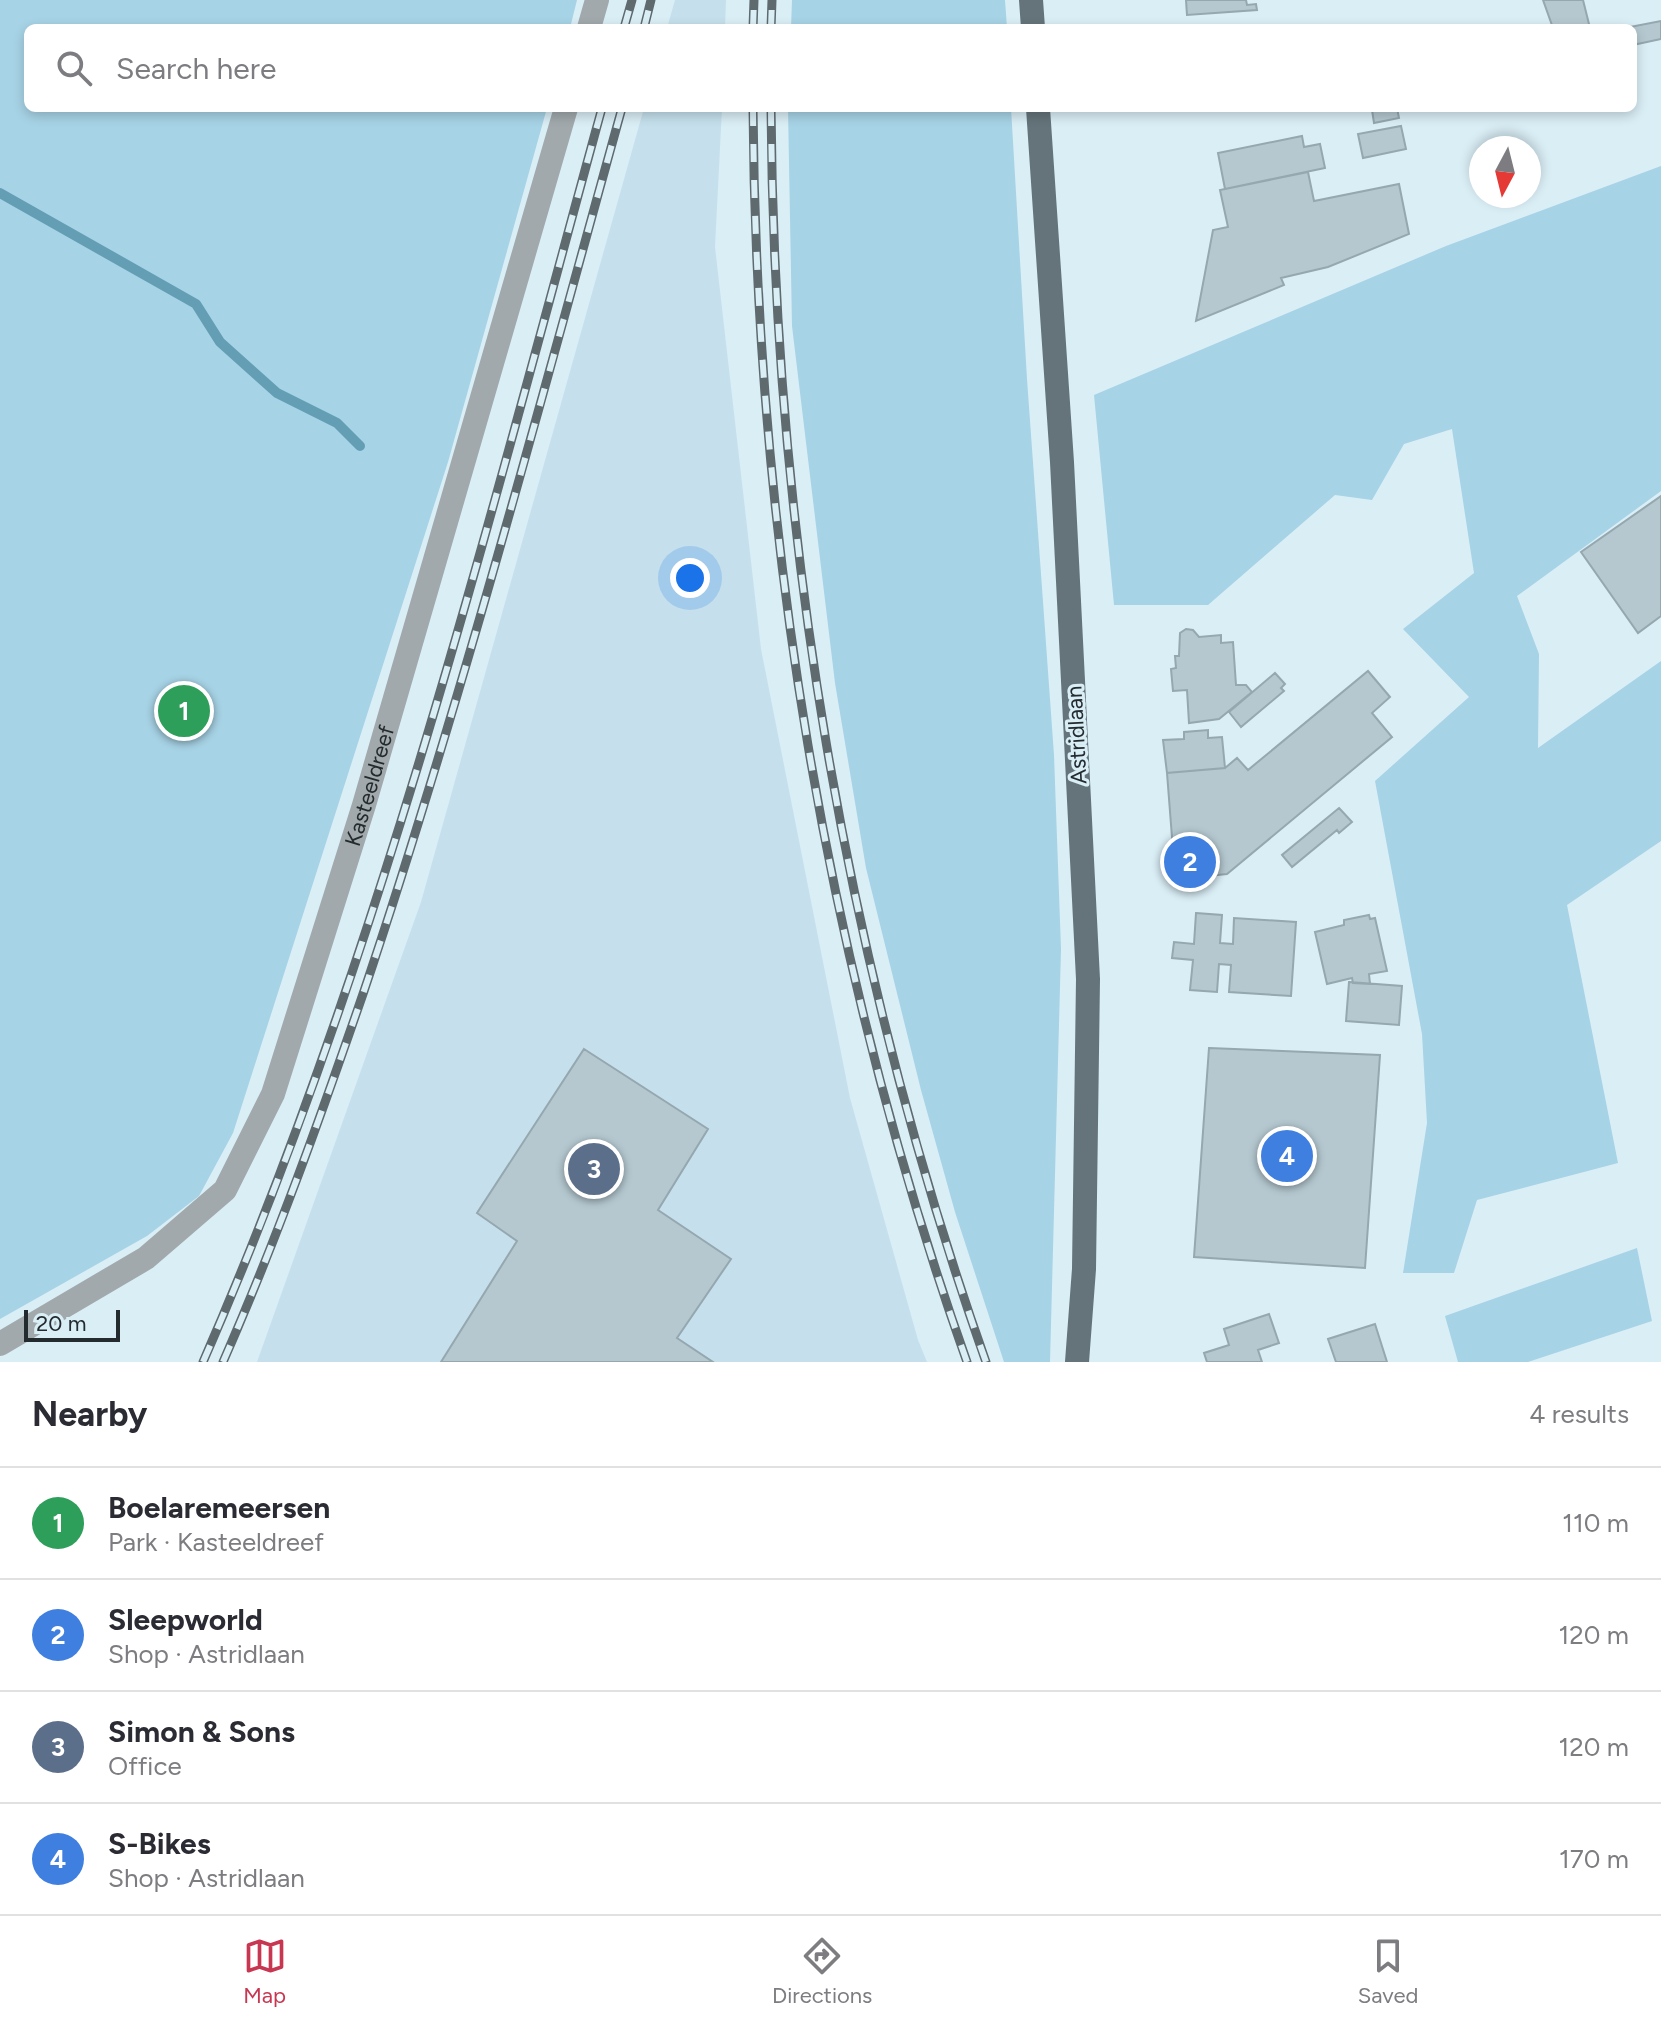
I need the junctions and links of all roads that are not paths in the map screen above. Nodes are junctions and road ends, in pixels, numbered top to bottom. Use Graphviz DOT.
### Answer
graph roads {
  1 [pos="597,0"];
  2 [pos="1031,0"];
  3 [pos="590,24"];
  4 [pos="1033,24"];
  5 [pos="565,112"];
  6 [pos="1038,112"];
  7 [pos="0,1344"];
  8 [pos="1077,1362"];
  1 -- 3 [label="street"];
  2 -- 4 [label="main road"];
  5 -- 7 [label="street, Kasteeldreef"];
  6 -- 8 [label="main road, Astridlaan"];
}
